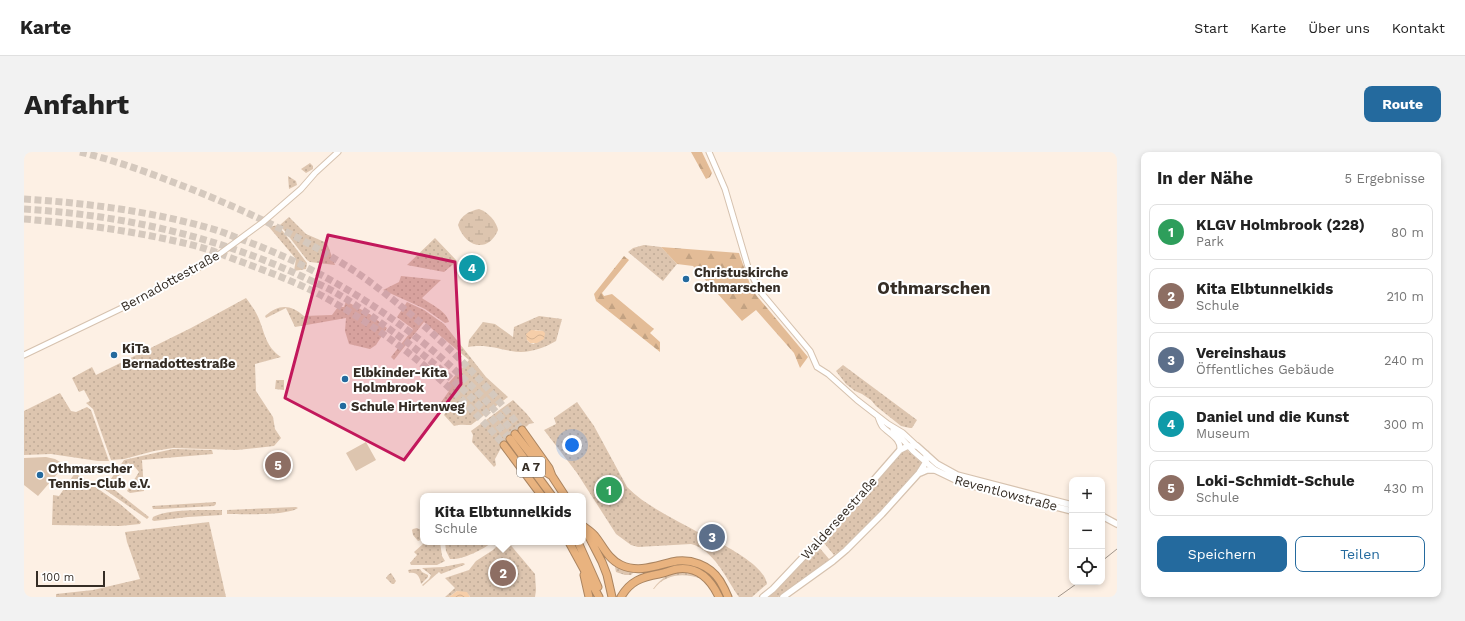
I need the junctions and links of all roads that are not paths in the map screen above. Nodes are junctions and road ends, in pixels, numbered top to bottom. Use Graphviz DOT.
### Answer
graph roads {
  1 [pos="338,152"];
  2 [pos="709,152"];
  3 [pos="24,355"];
  4 [pos="877,416"];
  5 [pos="888,424"];
  6 [pos="522,430"];
  7 [pos="510,439"];
  8 [pos="908,446"];
  9 [pos="917,446"];
  10 [pos="900,450"];
  11 [pos="926,454"];
  12 [pos="926,462"];
  13 [pos="935,470"];
  14 [pos="919,473"];
  15 [pos="552,476"];
  16 [pos="540,493"];
  17 [pos="550,493"];
  18 [pos="563,493"];
  19 [pos="1069,504"];
  20 [pos="1069,510"];
  21 [pos="1105,518"];
  22 [pos="1117,524"];
  23 [pos="586,528"];
  24 [pos="586,532"];
  25 [pos="571,545"];
  26 [pos="579,545"];
  27 [pos="582,565"];
  28 [pos="589,597"];
  29 [pos="600,597"];
  30 [pos="612,597"];
  31 [pos="621,597"];
  32 [pos="719,597"];
  33 [pos="728,597"];
  34 [pos="763,597"];
  35 [pos="783,597"];
  1 -- 3 [label="street, Bernadottestraße"];
  2 -- 4 [label="street, Reventlowstraße"];
  4 -- 5 [label="street, Reventlowstraße"];
  4 -- 10 [label="street"];
  5 -- 8 [label="street, Reventlowstraße"];
  5 -- 9 [label="street, Reventlowstraße"];
  6 -- 15 [label="highway, A 7"];
  7 -- 15 [label="highway, A 7"];
  7 -- 16 [label="highway, A 7"];
  7 -- 17 [label="highway, A 7"];
  8 -- 9 [label="main road, Walderseestraße"];
  8 -- 10 [label="main road, Walderseestraße"];
  8 -- 12 [label="street, Reventlowstraße"];
  9 -- 11 [label="main road, Reventlowstraße"];
  10 -- 34 [label="main road, Walderseestraße"];
  11 -- 12 [label="main road"];
  11 -- 19 [label="main road, Reventlowstraße"];
  12 -- 13 [label="street, Reventlowstraße"];
  12 -- 14 [label="main road, Walderseestraße"];
  13 -- 14 [label="main road"];
  13 -- 20 [label="main road, Reventlowstraße"];
  14 -- 35 [label="main road, Walderseestraße"];
  15 -- 18 [label="highway, A 7"];
  21 -- 22 [label="main road"];
  23 -- 33 [label="highway"];
  24 -- 30 [label="highway"];
  25 -- 27 [label="highway"];
  26 -- 29 [label="highway"];
  27 -- 28 [label="highway"];
  27 -- 29 [label="highway"];
  31 -- 32 [label="highway"];
}
